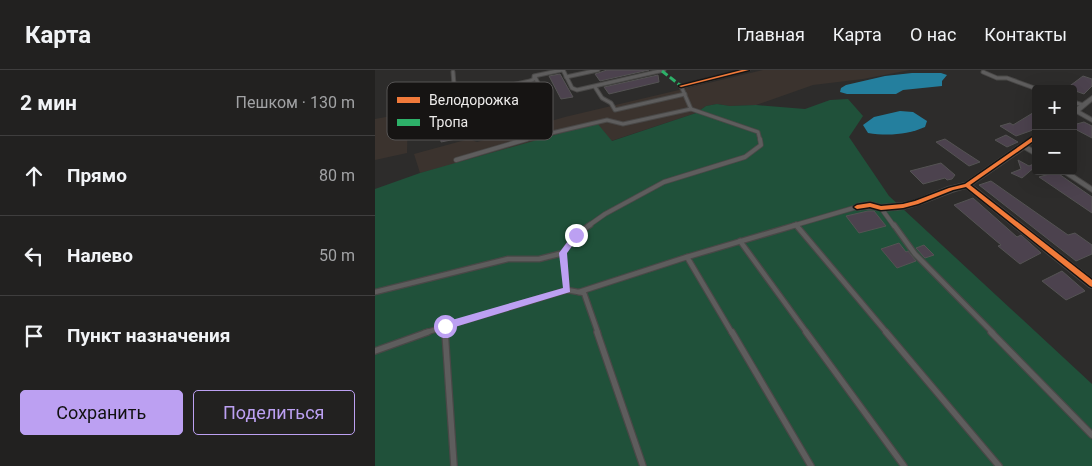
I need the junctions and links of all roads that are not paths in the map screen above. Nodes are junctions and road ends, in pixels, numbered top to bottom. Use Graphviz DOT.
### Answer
graph roads {
  1 [pos="563,70"];
  2 [pos="598,70"];
  3 [pos="664,70"];
  4 [pos="747,70"];
  5 [pos="453,72"];
  6 [pos="983,72"];
  7 [pos="535,77"];
  8 [pos="566,77"];
  9 [pos="530,81"];
  10 [pos="454,82"];
  11 [pos="525,82"];
  12 [pos="538,82"];
  13 [pos="595,86"];
  14 [pos="681,86"];
  15 [pos="1032,87"];
  16 [pos="685,94"];
  17 [pos="1092,98"];
  18 [pos="1077,103"];
  19 [pos="1083,105"];
  20 [pos="691,109"];
  21 [pos="1077,110"];
  22 [pos="1077,113"];
  23 [pos="1092,120"];
  24 [pos="553,132"];
  25 [pos="521,140"];
  26 [pos="1032,140"];
  27 [pos="1023,146"];
  28 [pos="1032,152"];
  29 [pos="456,160"];
  30 [pos="1069,175"];
  31 [pos="967,185"];
  32 [pos="1092,190"];
  33 [pos="857,207"];
  34 [pos="881,208"];
  35 [pos="796,225"];
  36 [pos="740,241"];
  37 [pos="563,253"];
  38 [pos="687,257"];
  39 [pos="1092,284"];
  40 [pos="567,290"];
  41 [pos="375,292"];
  42 [pos="579,292"];
  43 [pos="445,326"];
  44 [pos="375,351"];
  45 [pos="1092,435"];
  46 [pos="454,466"];
  47 [pos="643,466"];
  48 [pos="811,466"];
  49 [pos="904,466"];
  50 [pos="999,466"];
  1 -- 7 [label="lane"];
  1 -- 8 [label="lane"];
  2 -- 8 [label="lane"];
  3 -- 13 [label="lane"];
  4 -- 14 [label="street"];
  5 -- 10 [label="lane"];
  6 -- 15 [label="lane"];
  7 -- 9 [label="lane"];
  7 -- 12 [label="lane"];
  8 -- 13 [label="lane"];
  9 -- 11 [label="lane"];
  9 -- 12 [label="lane"];
  13 -- 16 [label="lane"];
  14 -- 16 [label="lane"];
  16 -- 20 [label="lane"];
  17 -- 19 [label="street"];
  18 -- 19 [label="lane"];
  19 -- 21 [label="street"];
  20 -- 24 [label="lane"];
  20 -- 37 [label="lane"];
  22 -- 23 [label="street"];
  25 -- 29 [label="lane"];
  26 -- 27 [label="street"];
  27 -- 28 [label="street"];
  27 -- 31 [label="street"];
  30 -- 32 [label="street"];
  31 -- 34 [label="street"];
  31 -- 39 [label="street"];
  33 -- 34 [label="street"];
  33 -- 35 [label="lane"];
  34 -- 45 [label="lane"];
  35 -- 36 [label="lane"];
  35 -- 50 [label="lane"];
  36 -- 38 [label="lane"];
  36 -- 49 [label="lane"];
  37 -- 40 [label="lane"];
  37 -- 41 [label="lane"];
  38 -- 42 [label="lane"];
  38 -- 48 [label="lane"];
  40 -- 42 [label="lane"];
  40 -- 43 [label="lane"];
  42 -- 47 [label="lane"];
  43 -- 44 [label="lane"];
  43 -- 46 [label="lane"];
}
